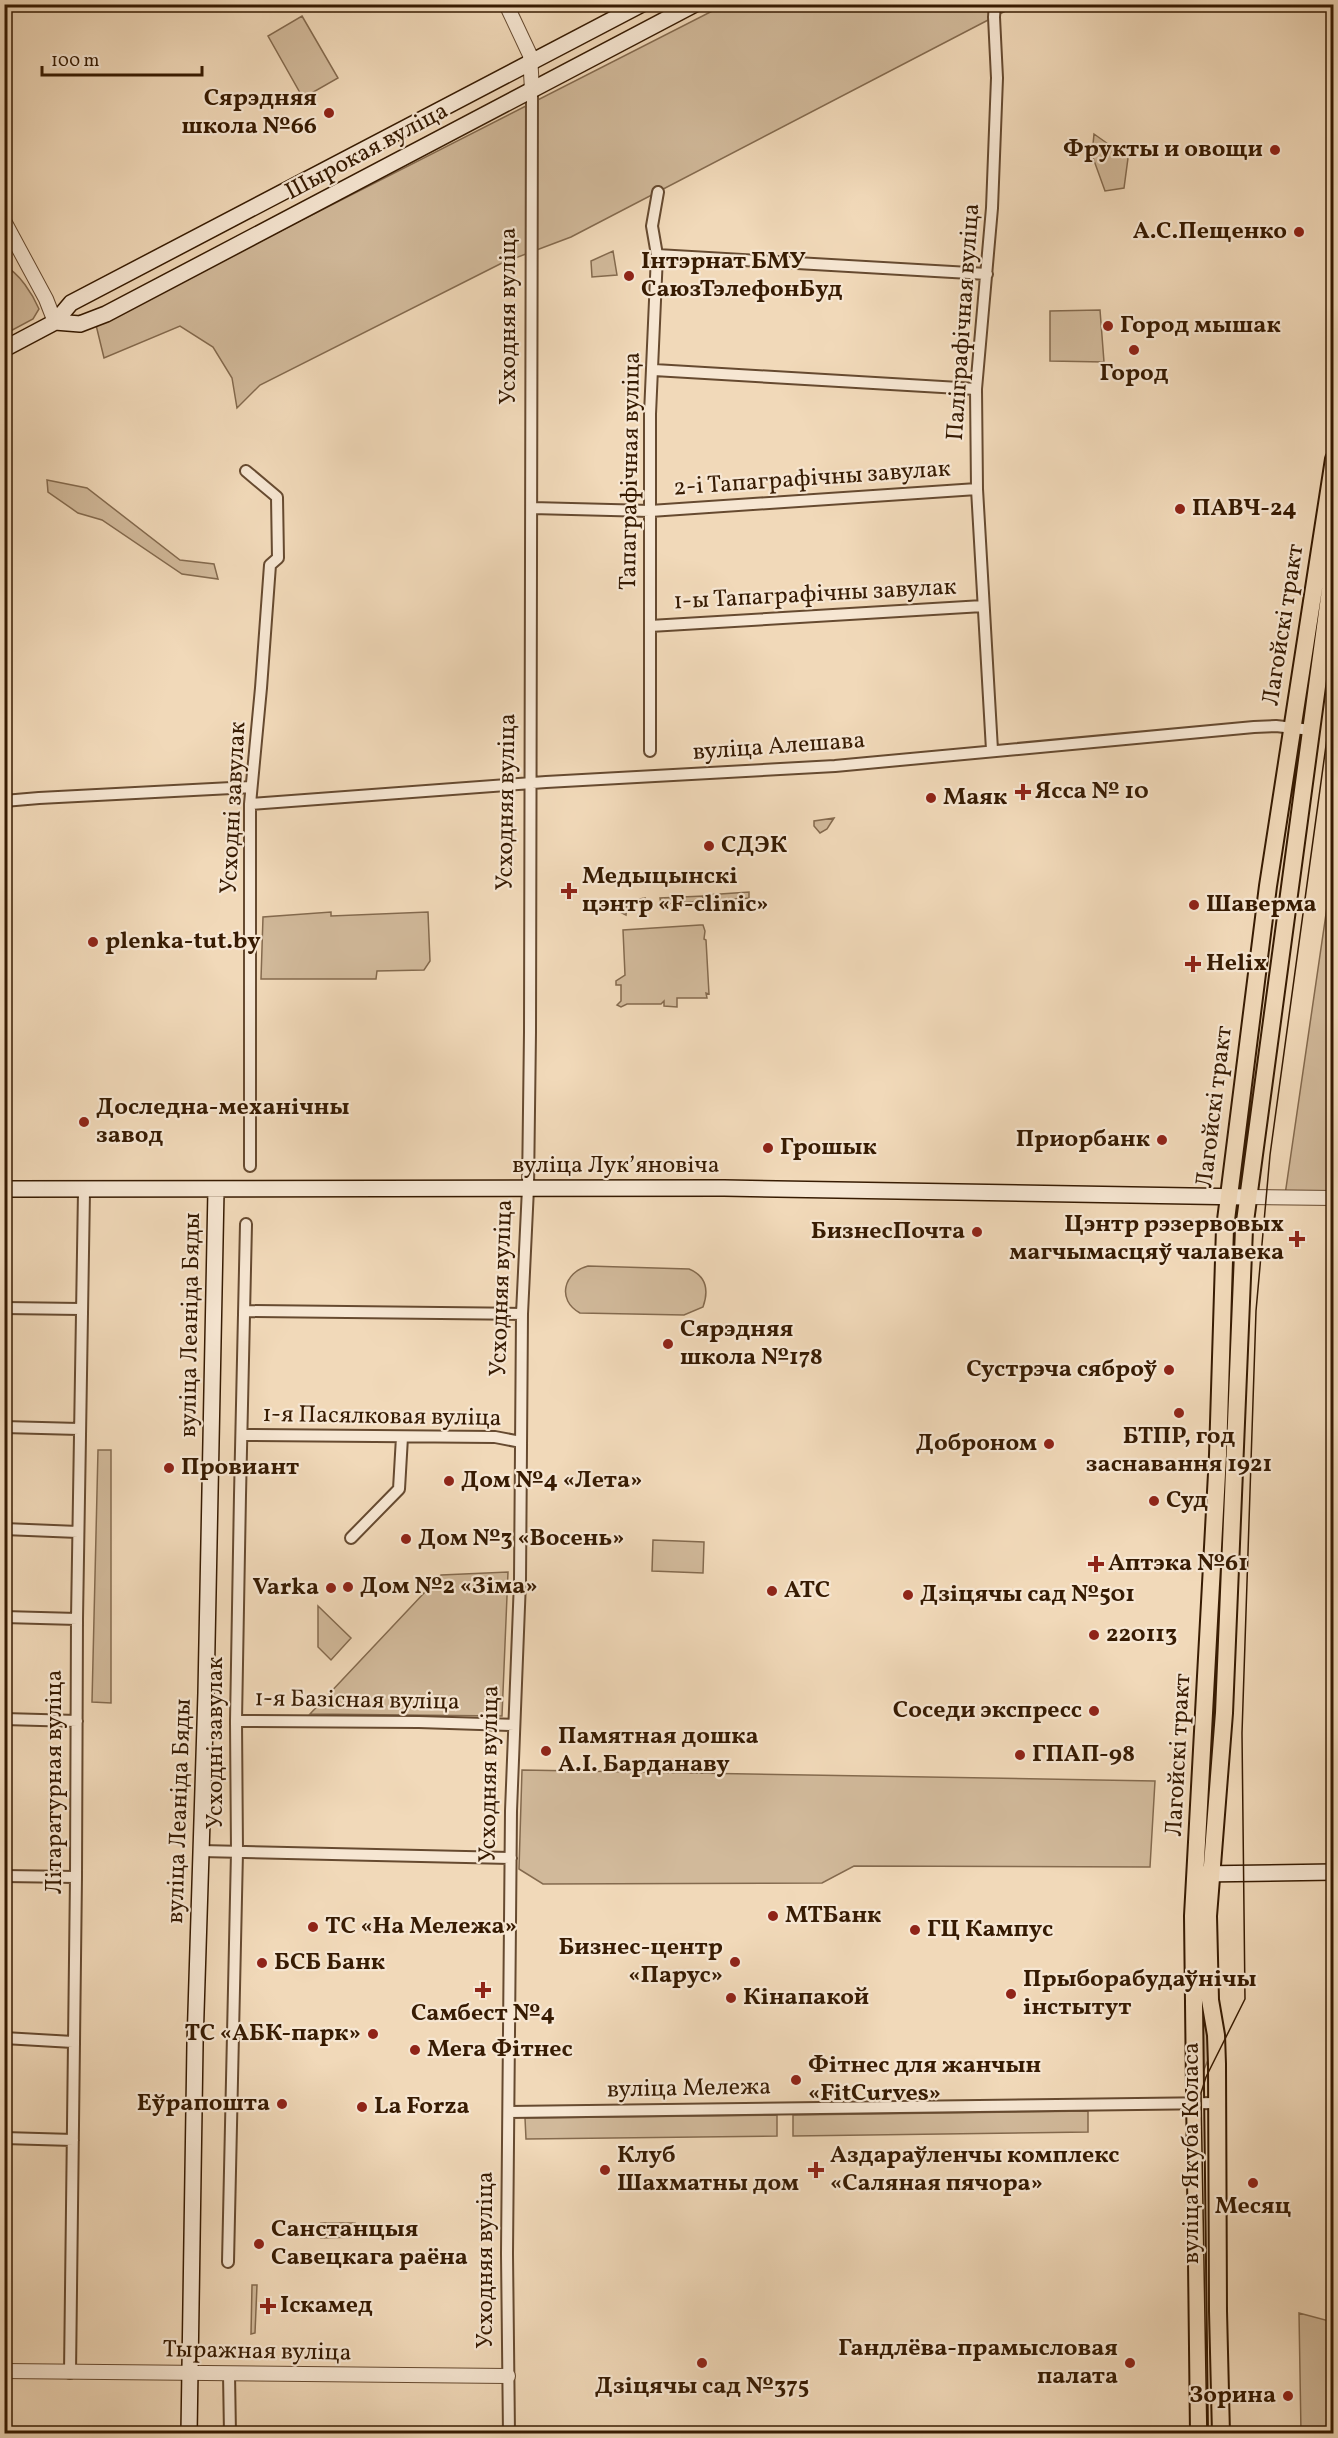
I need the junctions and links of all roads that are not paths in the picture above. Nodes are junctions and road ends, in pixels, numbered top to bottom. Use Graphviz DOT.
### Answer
graph roads {
  1 [pos="506,4"];
  2 [pos="642,4"];
  3 [pos="695,4"];
  4 [pos="995,4"];
  5 [pos="531,63"];
  6 [pos="532,90"];
  7 [pos="658,192"];
  8 [pos="4,221"];
  9 [pos="657,255"];
  10 [pos="987,274"];
  11 [pos="55,322"];
  12 [pos="4,349"];
  13 [pos="654,370"];
  14 [pos="976,389"];
  15 [pos="1334,459"];
  16 [pos="246,471"];
  17 [pos="977,489"];
  18 [pos="532,508"];
  19 [pos="650,511"];
  20 [pos="1334,560"];
  21 [pos="983,606"];
  22 [pos="650,626"];
  23 [pos="1292,728"];
  24 [pos="1311,730"];
  25 [pos="992,750"];
  26 [pos="650,751"];
  27 [pos="530,784"];
  28 [pos="251,787"];
  29 [pos="4,801"];
  30 [pos="250,804"];
  31 [pos="250,1166"];
  32 [pos="528,1188"];
  33 [pos="4,1189"];
  34 [pos="216,1190"];
  35 [pos="84,1191"];
  36 [pos="1228,1197"];
  37 [pos="1247,1197"];
  38 [pos="1334,1198"];
  39 [pos="246,1224"];
  40 [pos="4,1308"];
  41 [pos="81,1309"];
  42 [pos="244,1311"];
  43 [pos="522,1314"];
  44 [pos="4,1427"];
  45 [pos="79,1429"];
  46 [pos="242,1435"];
  47 [pos="402,1437"];
  48 [pos="521,1442"];
  49 [pos="4,1529"];
  50 [pos="78,1532"];
  51 [pos="351,1538"];
  52 [pos="4,1617"];
  53 [pos="77,1619"];
  54 [pos="4,1719"];
  55 [pos="77,1721"];
  56 [pos="236,1721"];
  57 [pos="514,1725"];
  58 [pos="201,1851"];
  59 [pos="237,1852"];
  60 [pos="511,1858"];
  61 [pos="1334,1872"];
  62 [pos="1204,1874"];
  63 [pos="4,1876"];
  64 [pos="76,1877"];
  65 [pos="4,2038"];
  66 [pos="73,2042"];
  67 [pos="1194,2103"];
  68 [pos="1218,2103"];
  69 [pos="509,2112"];
  70 [pos="4,2138"];
  71 [pos="73,2140"];
  72 [pos="228,2262"];
  73 [pos="4,2371"];
  74 [pos="70,2373"];
  75 [pos="190,2374"];
  76 [pos="229,2374"];
  77 [pos="508,2376"];
  78 [pos="189,2433"];
  79 [pos="230,2433"];
  80 [pos="509,2433"];
  81 [pos="1199,2433"];
  82 [pos="1221,2433"];
  1 -- 5 [label="street, Усходняя вуліца"];
  2 -- 5 [label="main road, Шырокая вуліца"];
  3 -- 6 [label="main road, Шырокая вуліца"];
  4 -- 10 [label="street, Паліграфічная вуліца"];
  5 -- 6 [label="street, Усходняя вуліца"];
  5 -- 11 [label="main road, Шырокая вуліца"];
  6 -- 11 [label="main road, Шырокая вуліца"];
  6 -- 18 [label="street, Усходняя вуліца"];
  7 -- 9 [label="street, Тапаграфічная вуліца"];
  8 -- 11 [label="street"];
  9 -- 10 [label="street"];
  9 -- 13 [label="street, Тапаграфічная вуліца"];
  10 -- 14 [label="street, Паліграфічная вуліца"];
  11 -- 12 [label="main road, Шырокая вуліца"];
  13 -- 14 [label="street"];
  13 -- 19 [label="street, Тапаграфічная вуліца"];
  14 -- 17 [label="street, Паліграфічная вуліца"];
  15 -- 23 [label="main road, Лагойскі тракт"];
  16 -- 28 [label="street, Усходні завулак"];
  17 -- 19 [label="street, 2-і Тапаграфічны завулак"];
  17 -- 21 [label="street, Паліграфічная вуліца"];
  18 -- 19 [label="street, 2-і Тапаграфічны завулак"];
  18 -- 27 [label="street, Усходняя вуліца"];
  19 -- 22 [label="street, Тапаграфічная вуліца"];
  20 -- 24 [label="main road, Лагойскі тракт"];
  21 -- 22 [label="street, 1-ы Тапаграфічны завулак"];
  21 -- 25 [label="street, Паліграфічная вуліца"];
  22 -- 26 [label="street, Тапаграфічная вуліца"];
  23 -- 24 [label="street, вуліца Алешава"];
  23 -- 25 [label="street, вуліца Алешава"];
  23 -- 36 [label="main road, Лагойскі тракт"];
  24 -- 37 [label="main road, Лагойскі тракт"];
  25 -- 27 [label="street, вуліца Алешава"];
  27 -- 30 [label="street, вуліца Алешава"];
  27 -- 32 [label="street, Усходняя вуліца"];
  28 -- 29 [label="street"];
  28 -- 30 [label="street, Усходні завулак"];
  30 -- 31 [label="street, Усходні завулак"];
  32 -- 34 [label="main road, вуліца Лукʼяновіча"];
  32 -- 36 [label="main road, вуліца Лукʼяновіча"];
  32 -- 43 [label="street, Усходняя вуліца"];
  33 -- 35 [label="main road, вуліца Лукʼяновіча"];
  34 -- 35 [label="main road, вуліца Лукʼяновіча"];
  34 -- 58 [label="main road, вуліца Леаніда Бяды"];
  35 -- 41 [label="street, Літаратурная вуліца"];
  36 -- 37 [label="main road, вуліца Лукʼяновіча"];
  36 -- 62 [label="main road, Лагойскі тракт"];
  37 -- 38 [label="street"];
  37 -- 62 [label="main road, Лагойскі тракт"];
  39 -- 42 [label="street, Усходні завулак"];
  40 -- 41 [label="street"];
  41 -- 45 [label="street, Літаратурная вуліца"];
  42 -- 43 [label="street"];
  42 -- 46 [label="street, Усходні завулак"];
  43 -- 48 [label="street, Усходняя вуліца"];
  44 -- 45 [label="street"];
  45 -- 50 [label="street, Літаратурная вуліца"];
  46 -- 47 [label="street, 1-я Пасялковая вуліца"];
  46 -- 56 [label="street, Усходні завулак"];
  47 -- 48 [label="street, 1-я Пасялковая вуліца"];
  47 -- 51 [label="street"];
  48 -- 57 [label="street, Усходняя вуліца"];
  49 -- 50 [label="street"];
  50 -- 53 [label="street, Літаратурная вуліца"];
  52 -- 53 [label="street"];
  53 -- 55 [label="street, Літаратурная вуліца"];
  54 -- 55 [label="street"];
  55 -- 64 [label="street, Літаратурная вуліца"];
  56 -- 57 [label="street, 1-я Базісная вуліца"];
  56 -- 59 [label="street, Усходні завулак"];
  57 -- 60 [label="street, Усходняя вуліца"];
  58 -- 59 [label="street"];
  58 -- 75 [label="main road, вуліца Леаніда Бяды"];
  59 -- 60 [label="street"];
  59 -- 72 [label="street, Усходні завулак"];
  60 -- 69 [label="street, Усходняя вуліца"];
  61 -- 62 [label="main road"];
  62 -- 67 [label="main road, вуліца Якуба Коласа"];
  62 -- 68 [label="main road, вуліца Якуба Коласа"];
  63 -- 64 [label="street"];
  64 -- 66 [label="street, Літаратурная вуліца"];
  65 -- 66 [label="street"];
  66 -- 71 [label="street, Літаратурная вуліца"];
  67 -- 68 [label="street, вуліца Мележа"];
  67 -- 69 [label="street, вуліца Мележа"];
  67 -- 81 [label="main road, вуліца Якуба Коласа"];
  68 -- 82 [label="main road, вуліца Якуба Коласа"];
  69 -- 77 [label="street, Усходняя вуліца"];
  70 -- 71 [label="street"];
  71 -- 74 [label="street, Літаратурная вуліца"];
  73 -- 74 [label="street, Тыражная вуліца"];
  74 -- 75 [label="street, Тыражная вуліца"];
  75 -- 76 [label="street, Тыражная вуліца"];
  75 -- 78 [label="main road, вуліца Леаніда Бяды"];
  76 -- 77 [label="street, Тыражная вуліца"];
  76 -- 79 [label="street"];
  77 -- 80 [label="street, Усходняя вуліца"];
}
